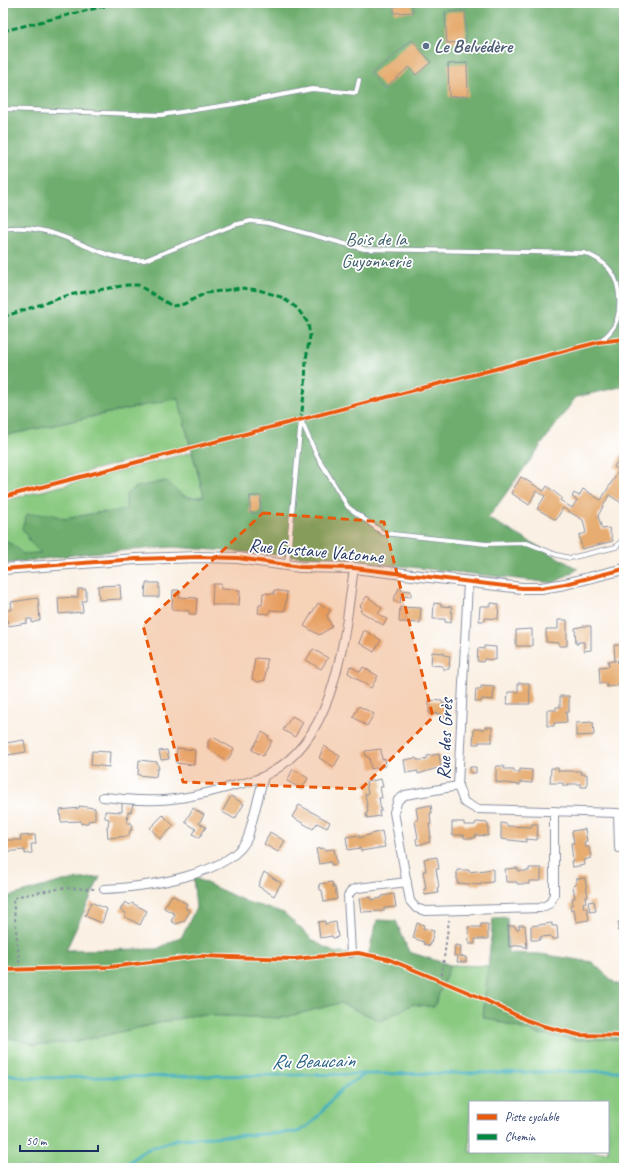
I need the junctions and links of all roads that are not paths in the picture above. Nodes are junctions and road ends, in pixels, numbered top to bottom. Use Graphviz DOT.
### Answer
graph roads {
  1 [pos="359,80"];
  2 [pos="3,109"];
  3 [pos="3,229"];
  4 [pos="301,420"];
  5 [pos="3,497"];
  6 [pos="624,538"];
  7 [pos="287,565"];
  8 [pos="354,568"];
  9 [pos="3,569"];
  10 [pos="624,569"];
  11 [pos="468,582"];
  12 [pos="264,776"];
  13 [pos="458,786"];
  14 [pos="103,797"];
  15 [pos="554,811"];
  16 [pos="619,848"];
  17 [pos="407,882"];
  18 [pos="104,889"];
  19 [pos="351,953"];
  1 -- 2 [label="lane"];
  3 -- 4 [label="lane"];
  4 -- 5 [label="lane"];
  4 -- 6 [label="lane"];
  4 -- 7 [label="lane"];
  7 -- 8 [label="street, Rue Gustave Vatonne"];
  7 -- 9 [label="street, Rue Gustave Vatonne"];
  8 -- 11 [label="street, Rue Gustave Vatonne"];
  8 -- 12 [label="street"];
  10 -- 11 [label="street, Rue Gustave Vatonne"];
  11 -- 13 [label="street, Rue des Grès"];
  12 -- 14 [label="street"];
  12 -- 18 [label="street"];
  13 -- 15 [label="street, Rue des Grès"];
  13 -- 17 [label="street"];
  15 -- 16 [label="street, Rue des Grès"];
  15 -- 17 [label="street"];
  17 -- 19 [label="street"];
}
